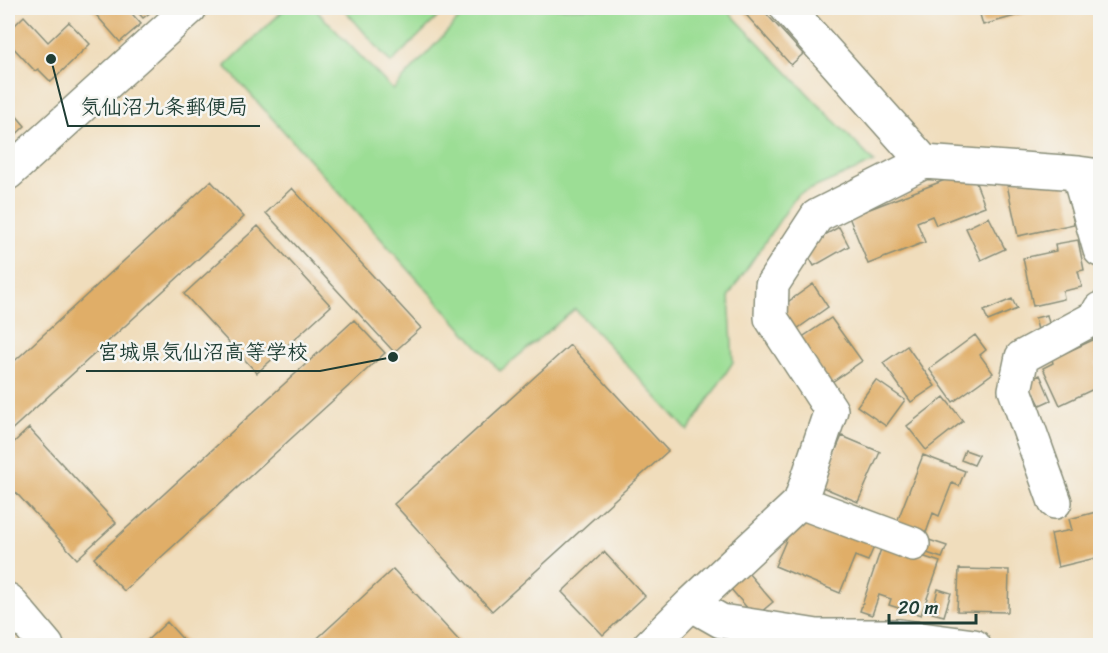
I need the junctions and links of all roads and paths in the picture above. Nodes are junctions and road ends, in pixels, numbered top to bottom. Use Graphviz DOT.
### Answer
graph roads {
  1 [pos="190,8"];
  2 [pos="787,8"];
  3 [pos="924,162"];
  4 [pos="8,172"];
  5 [pos="1089,175"];
  6 [pos="1101,250"];
  7 [pos="1101,309"];
  8 [pos="800,502"];
  9 [pos="1055,502"];
  10 [pos="913,544"];
  11 [pos="8,600"];
  12 [pos="691,604"];
  13 [pos="47,645"];
  14 [pos="649,645"];
  15 [pos="974,645"];
  1 -- 4 [label="street"];
  2 -- 3 [label="street"];
  3 -- 5 [label="street"];
  3 -- 8 [label="street"];
  5 -- 6 [label="street"];
  7 -- 9 [label="street"];
  8 -- 10 [label="street"];
  8 -- 12 [label="street"];
  11 -- 13 [label="street"];
  12 -- 14 [label="street"];
  12 -- 15 [label="street"];
}
